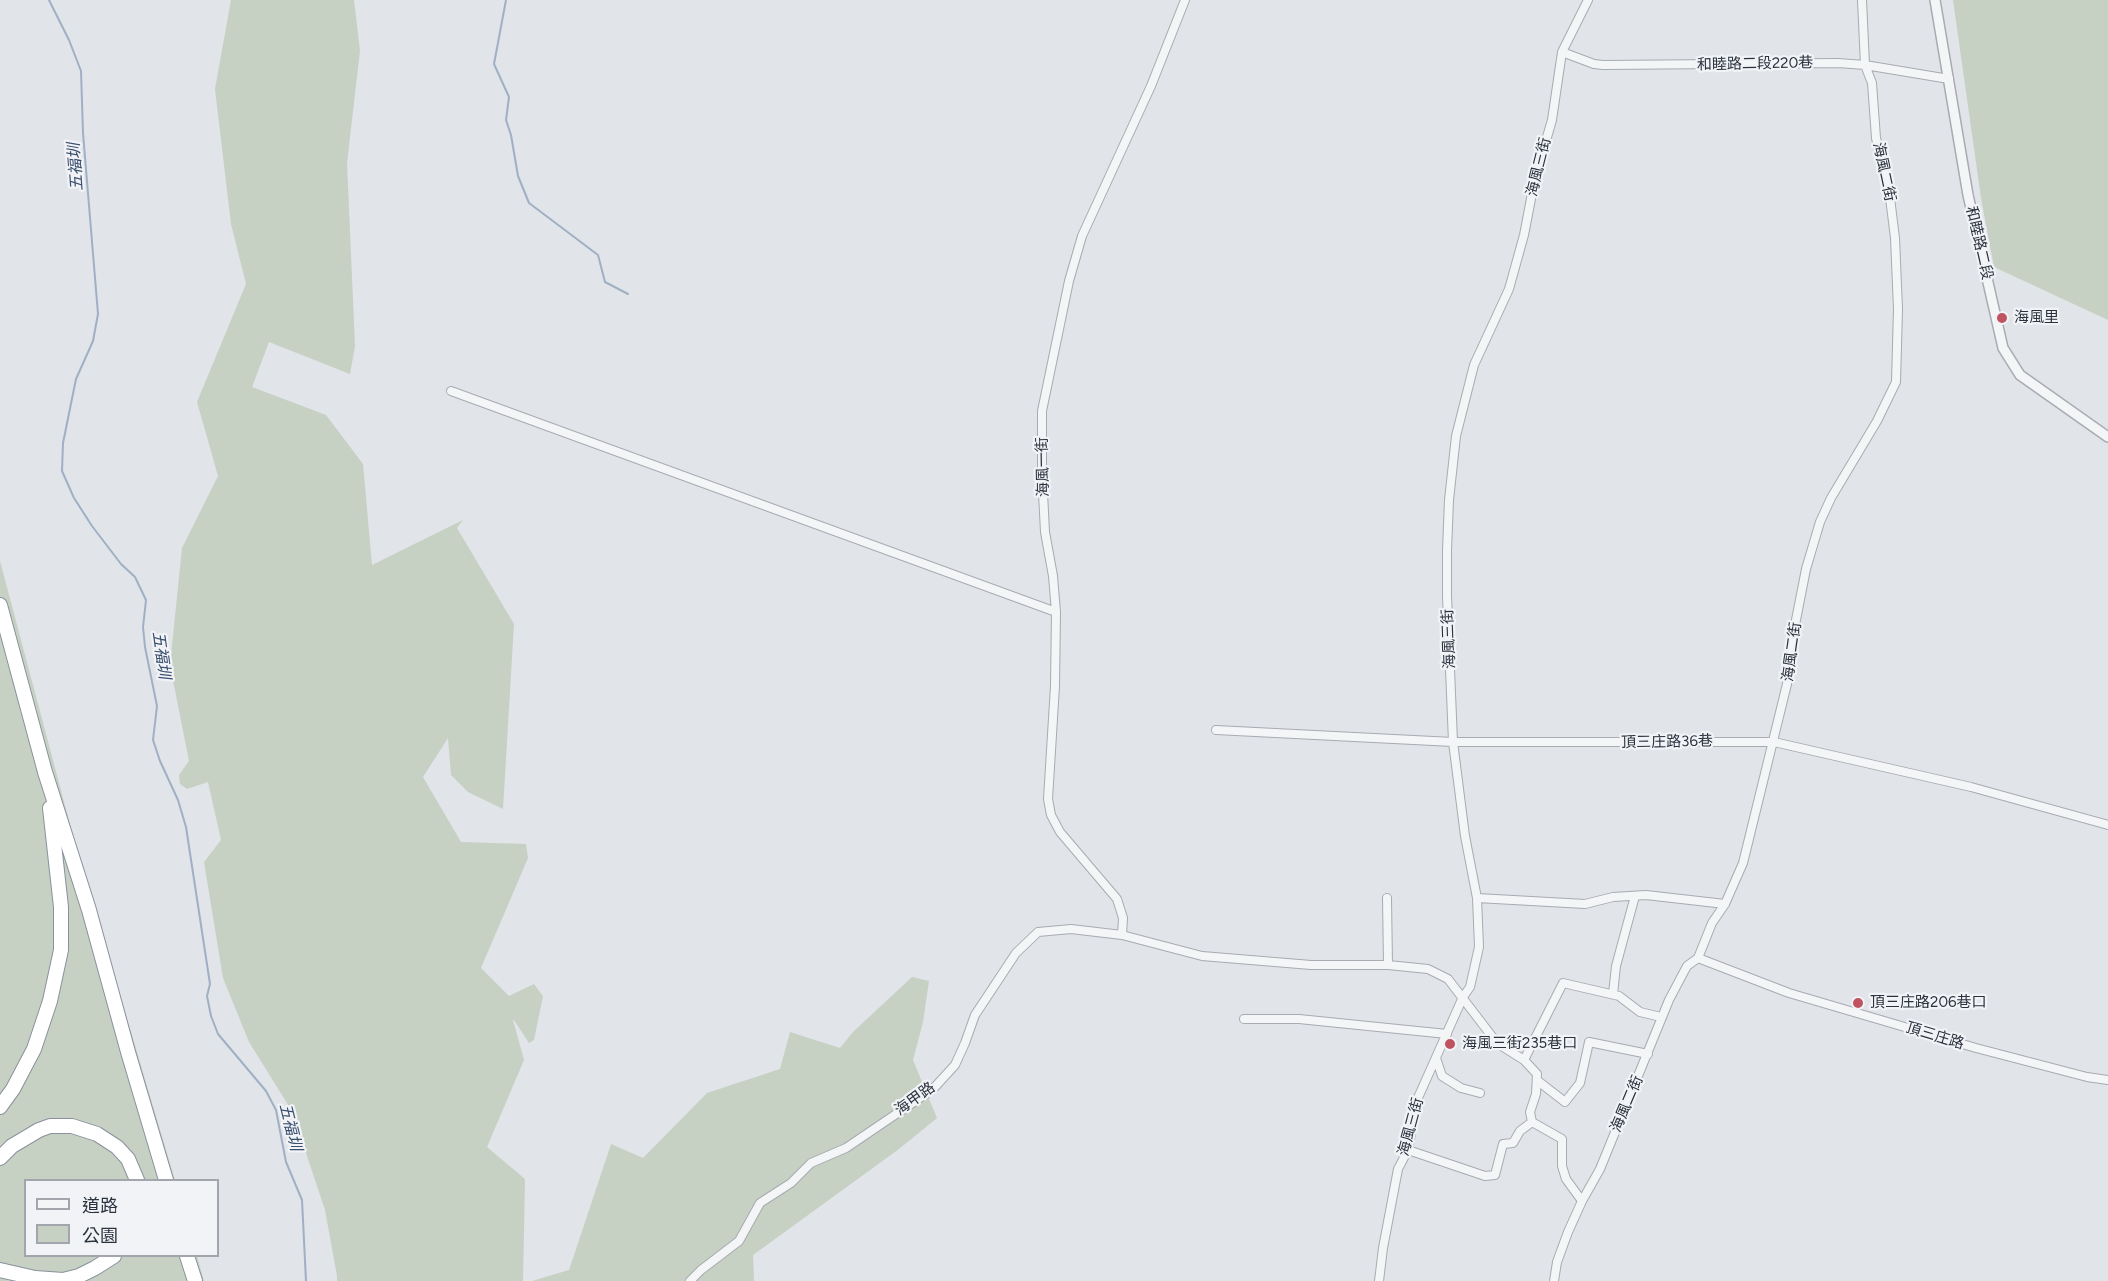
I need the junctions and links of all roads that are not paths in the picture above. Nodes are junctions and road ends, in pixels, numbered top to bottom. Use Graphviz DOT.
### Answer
graph roads {
  1 [pos="1185,0"];
  2 [pos="1588,0"];
  3 [pos="1862,0"];
  4 [pos="1935,0"];
  5 [pos="1563,52"];
  6 [pos="1865,65"];
  7 [pos="1949,79"];
  8 [pos="451,391"];
  9 [pos="2108,437"];
  10 [pos="0,605"];
  11 [pos="1056,612"];
  12 [pos="1216,730"];
  13 [pos="1453,742"];
  14 [pos="1774,742"];
  15 [pos="45,772"];
  16 [pos="2108,825"];
  17 [pos="1635,896"];
  18 [pos="1387,897"];
  19 [pos="1477,898"];
  20 [pos="1725,904"];
  21 [pos="1122,935"];
  22 [pos="1698,958"];
  23 [pos="1388,965"];
  24 [pos="1613,994"];
  25 [pos="1463,997"];
  26 [pos="1661,1017"];
  27 [pos="1244,1019"];
  28 [pos="1447,1034"];
  29 [pos="1648,1054"];
  30 [pos="1436,1058"];
  31 [pos="1524,1060"];
  32 [pos="2108,1080"];
  33 [pos="1538,1081"];
  34 [pos="1480,1093"];
  35 [pos="0,1107"];
  36 [pos="1532,1122"];
  37 [pos="1408,1150"];
  38 [pos="0,1158"];
  39 [pos="137,1179"];
  40 [pos="166,1179"];
  41 [pos="1582,1201"];
  42 [pos="113,1257"];
  43 [pos="187,1257"];
  44 [pos="0,1270"];
  45 [pos="0,1278"];
  46 [pos="4,1281"];
  47 [pos="195,1281"];
  48 [pos="690,1281"];
  49 [pos="1379,1281"];
  50 [pos="1554,1281"];
  1 -- 11 [label="street, 海風一街"];
  2 -- 5 [label="street, 海風三街"];
  3 -- 6 [label="street, 海風二街"];
  4 -- 7 [label="street, 和睦路二段"];
  5 -- 6 [label="street, 和睦路二段220巷"];
  5 -- 13 [label="street, 海風三街"];
  6 -- 7 [label="street, 和睦路二段220巷"];
  6 -- 14 [label="street, 海風二街"];
  7 -- 9 [label="street, 和睦路二段"];
  8 -- 11 [label="street"];
  10 -- 15 [label="highway"];
  11 -- 21 [label="street, 海風一街"];
  12 -- 13 [label="street, 頂三庄路36巷"];
  13 -- 14 [label="street, 頂三庄路36巷"];
  13 -- 19 [label="street, 海風三街"];
  14 -- 16 [label="street, 頂三庄路36巷"];
  14 -- 20 [label="street, 海風二街"];
  15 -- 35 [label="highway"];
  15 -- 40 [label="highway"];
  17 -- 19 [label="street"];
  17 -- 20 [label="street"];
  17 -- 24 [label="street"];
  18 -- 23 [label="street"];
  19 -- 25 [label="street, 海風三街"];
  20 -- 22 [label="street, 海風二街"];
  21 -- 23 [label="street, 海甲路"];
  21 -- 48 [label="street, 海甲路"];
  22 -- 26 [label="street, 海風二街"];
  22 -- 32 [label="street, 頂三庄路"];
  23 -- 25 [label="street, 海甲路"];
  24 -- 26 [label="street"];
  24 -- 31 [label="street"];
  25 -- 28 [label="street, 海風三街"];
  25 -- 31 [label="street, 海甲路"];
  26 -- 29 [label="street, 海風二街"];
  27 -- 28 [label="street"];
  28 -- 30 [label="street, 海風三街"];
  29 -- 33 [label="street"];
  29 -- 41 [label="street, 海風二街"];
  30 -- 34 [label="street"];
  30 -- 37 [label="street, 海風三街"];
  31 -- 33 [label="street"];
  33 -- 36 [label="street"];
  36 -- 37 [label="street"];
  36 -- 41 [label="street"];
  37 -- 49 [label="street, 海風三街"];
  38 -- 39 [label="highway"];
  41 -- 50 [label="street, 海風二街"];
  42 -- 44 [label="highway"];
  43 -- 47 [label="highway"];
  45 -- 46 [label="highway"];
}
